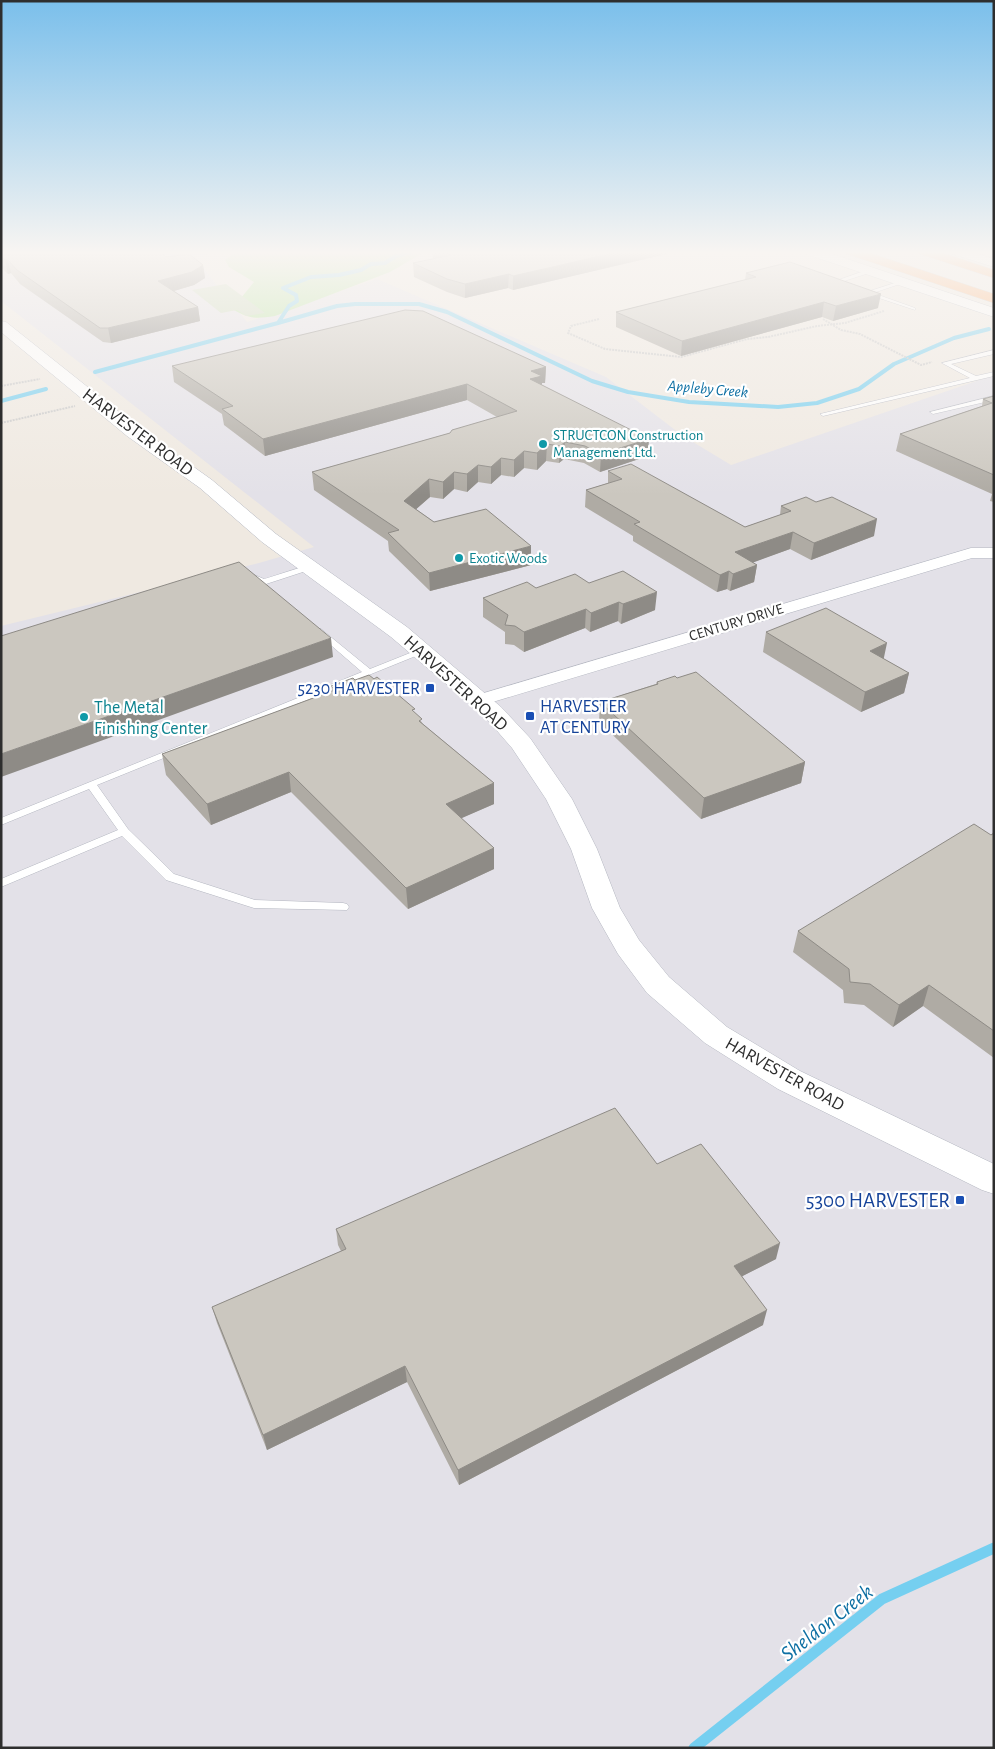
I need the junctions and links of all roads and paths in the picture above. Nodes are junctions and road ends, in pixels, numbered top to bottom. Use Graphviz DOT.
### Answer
graph roads {
  1 [pos="9,332"];
  2 [pos="569,332"];
  3 [pos="792,332"];
  4 [pos="849,332"];
  5 [pos="597,343"];
  6 [pos="593,344"];
  7 [pos="994,352"];
  8 [pos="937,361"];
  9 [pos="994,374"];
  10 [pos="64,375"];
  11 [pos="975,378"];
  12 [pos="1,385"];
  13 [pos="994,398"];
  14 [pos="93,399"];
  15 [pos="933,412"];
  16 [pos="823,414"];
  17 [pos="1,423"];
  18 [pos="994,553"];
  19 [pos="309,567"];
  20 [pos="240,575"];
  21 [pos="263,582"];
  22 [pos="270,588"];
  23 [pos="316,627"];
  24 [pos="422,651"];
  25 [pos="368,672"];
  26 [pos="480,700"];
  27 [pos="91,784"];
  28 [pos="1,822"];
  29 [pos="124,831"];
  30 [pos="1,883"];
  31 [pos="343,907"];
  32 [pos="994,1180"];
  1 -- 10 [label="main road, HARVESTER ROAD"];
  2 -- 6 [label="path"];
  3 -- 6 [label="path"];
  4 -- 8 [label="path"];
  5 -- 6 [label="path"];
  7 -- 11 [label="lane"];
  9 -- 11 [label="lane"];
  10 -- 12 [label="path"];
  10 -- 14 [label="main road, HARVESTER ROAD"];
  11 -- 16 [label="lane"];
  13 -- 15 [label="lane"];
  14 -- 17 [label="path"];
  14 -- 19 [label="main road, HARVESTER ROAD"];
  18 -- 26 [label="street, CENTURY DRIVE"];
  19 -- 21 [label="lane"];
  19 -- 24 [label="main road, HARVESTER ROAD"];
  20 -- 21 [label="lane"];
  21 -- 22 [label="lane"];
  23 -- 25 [label="lane"];
  24 -- 25 [label="lane"];
  24 -- 26 [label="main road, HARVESTER ROAD"];
  25 -- 27 [label="lane"];
  26 -- 32 [label="main road, HARVESTER ROAD"];
  27 -- 28 [label="lane"];
  27 -- 29 [label="lane"];
  29 -- 30 [label="lane"];
  29 -- 31 [label="lane"];
}
